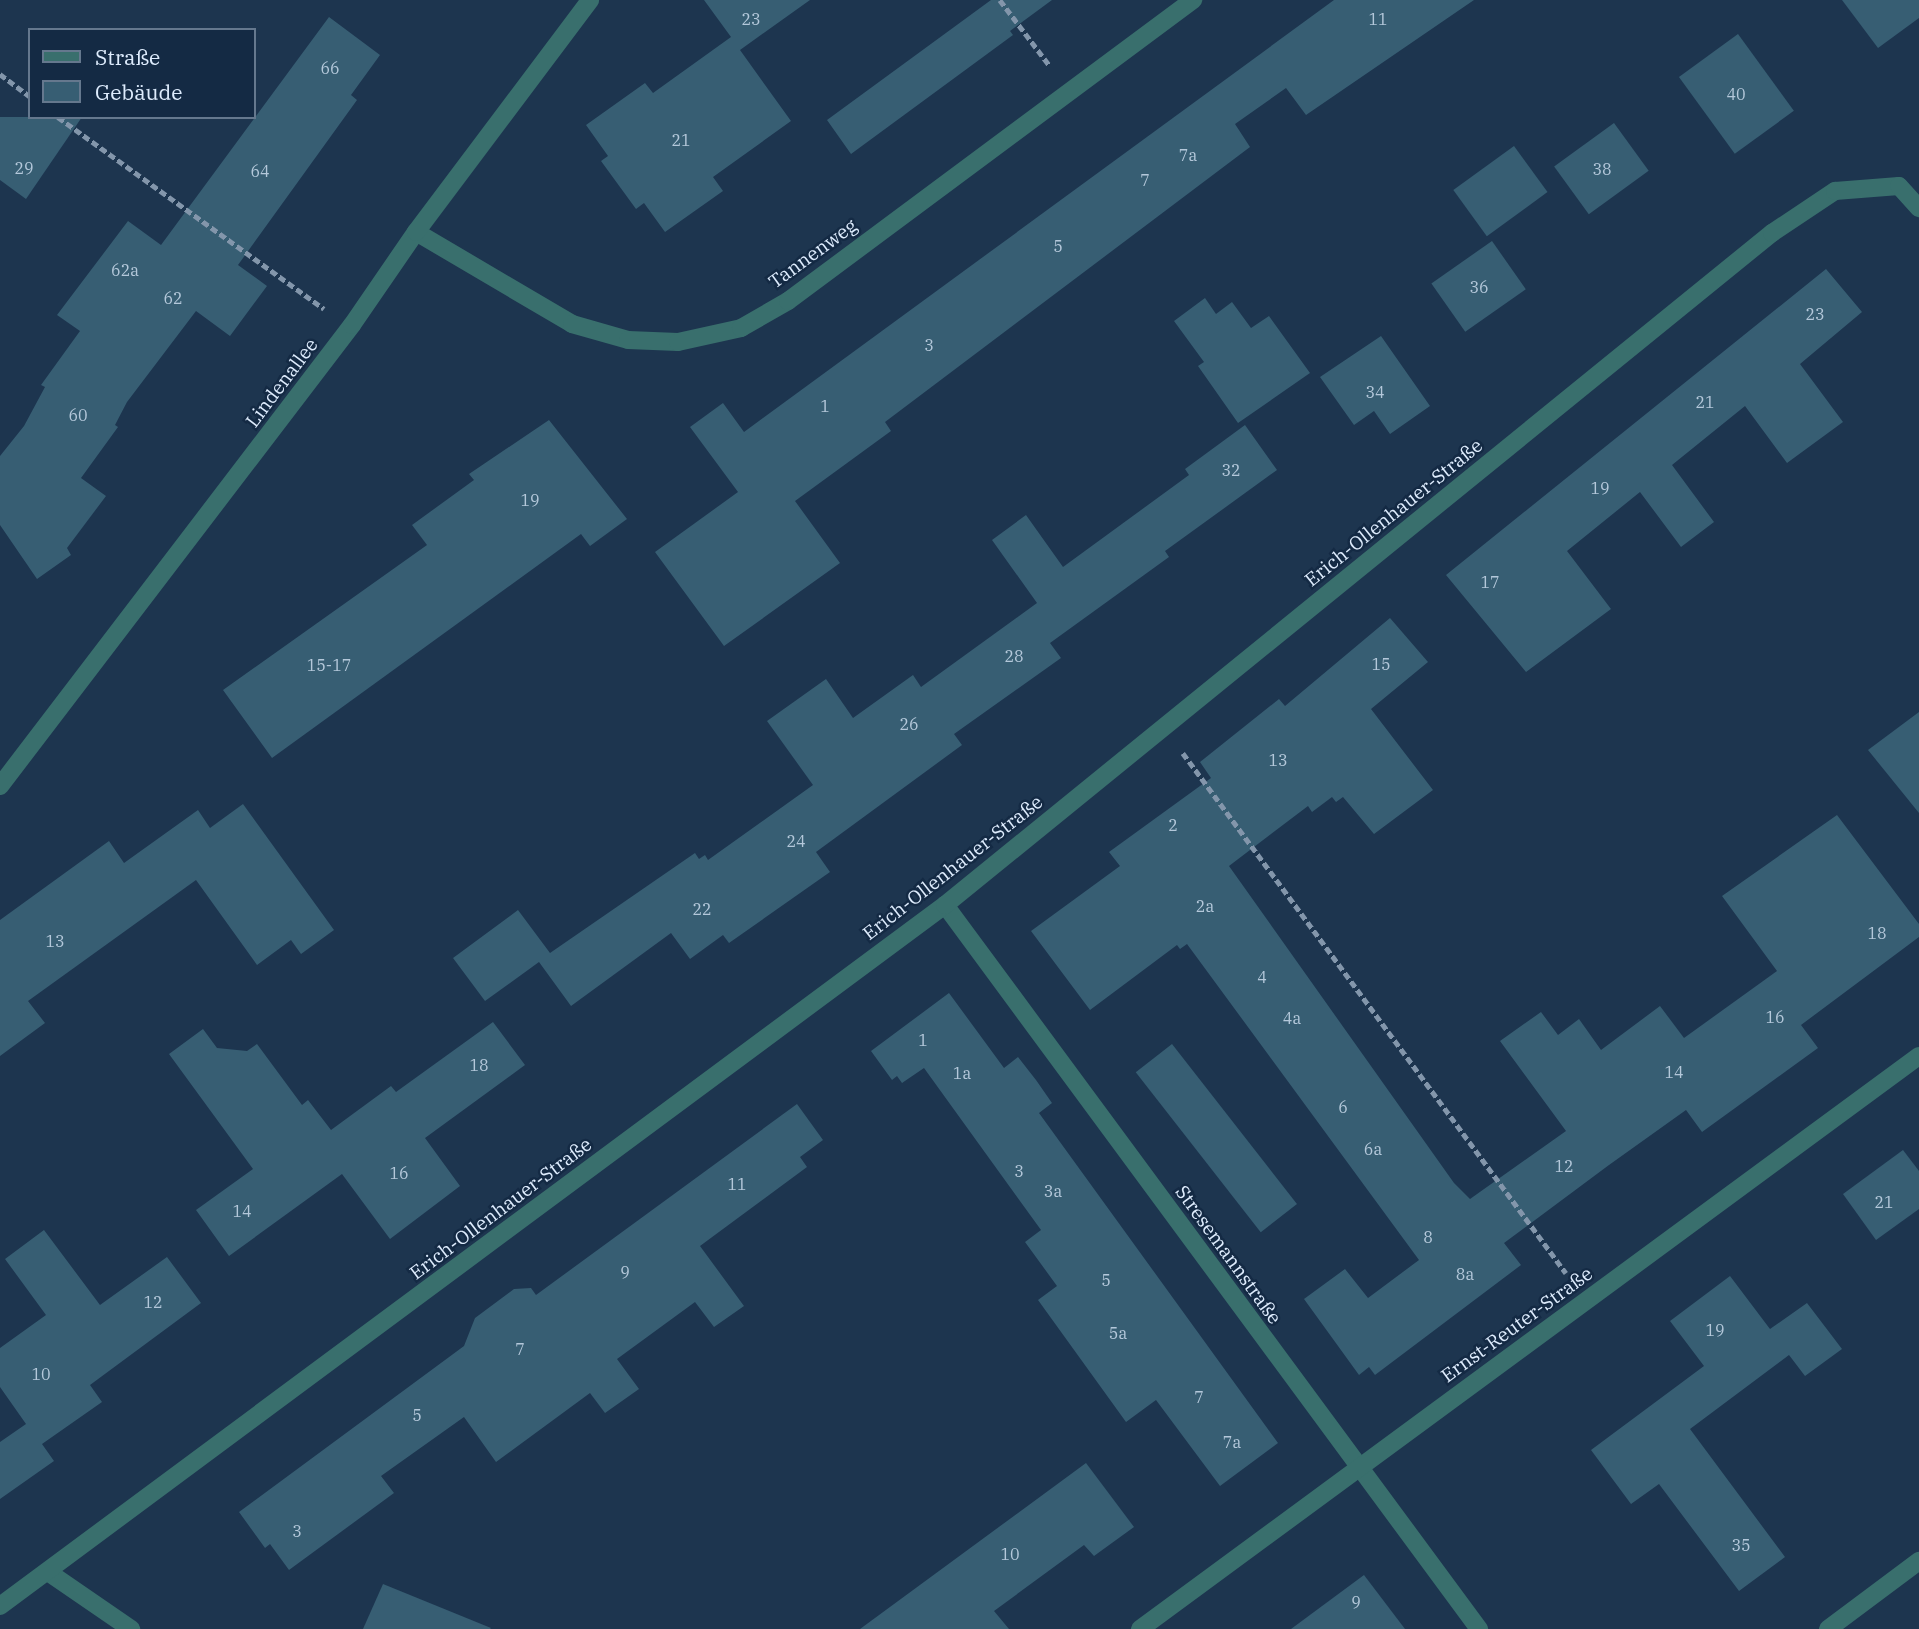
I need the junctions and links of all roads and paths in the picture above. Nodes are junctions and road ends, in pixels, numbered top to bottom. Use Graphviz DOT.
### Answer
graph roads {
  1 [pos="590,0"];
  2 [pos="1000,0"];
  3 [pos="1193,0"];
  4 [pos="0,74"];
  5 [pos="1068,89"];
  6 [pos="28,95"];
  7 [pos="61,119"];
  8 [pos="1919,208"];
  9 [pos="416,232"];
  10 [pos="352,325"];
  11 [pos="1164,727"];
  12 [pos="0,786"];
  13 [pos="945,905"];
  14 [pos="1919,1056"];
  15 [pos="1586,1300"];
  16 [pos="1358,1469"];
  17 [pos="1919,1562"];
  18 [pos="48,1573"];
  19 [pos="0,1606"];
  20 [pos="131,1629"];
  21 [pos="1140,1629"];
  22 [pos="1479,1629"];
  23 [pos="1828,1629"];
  1 -- 9 [label="street, Lindenallee"];
  2 -- 5 [label="path"];
  3 -- 5 [label="street, Tannenweg"];
  4 -- 6 [label="path"];
  5 -- 9 [label="street, Tannenweg"];
  7 -- 10 [label="path"];
  8 -- 11 [label="street, Erich-Ollenhauer-Straße"];
  9 -- 10 [label="street, Lindenallee"];
  10 -- 12 [label="street, Lindenallee"];
  11 -- 13 [label="street, Erich-Ollenhauer-Straße"];
  11 -- 15 [label="path"];
  13 -- 16 [label="street, Stresemannstraße"];
  13 -- 18 [label="street, Erich-Ollenhauer-Straße"];
  14 -- 15 [label="street, Ernst-Reuter-Straße"];
  15 -- 16 [label="street, Ernst-Reuter-Straße"];
  16 -- 21 [label="street, Ernst-Reuter-Straße"];
  16 -- 22 [label="street, Stresemannstraße"];
  17 -- 23 [label="street"];
  18 -- 19 [label="street, Erich-Ollenhauer-Straße"];
  18 -- 20 [label="street"];
}
